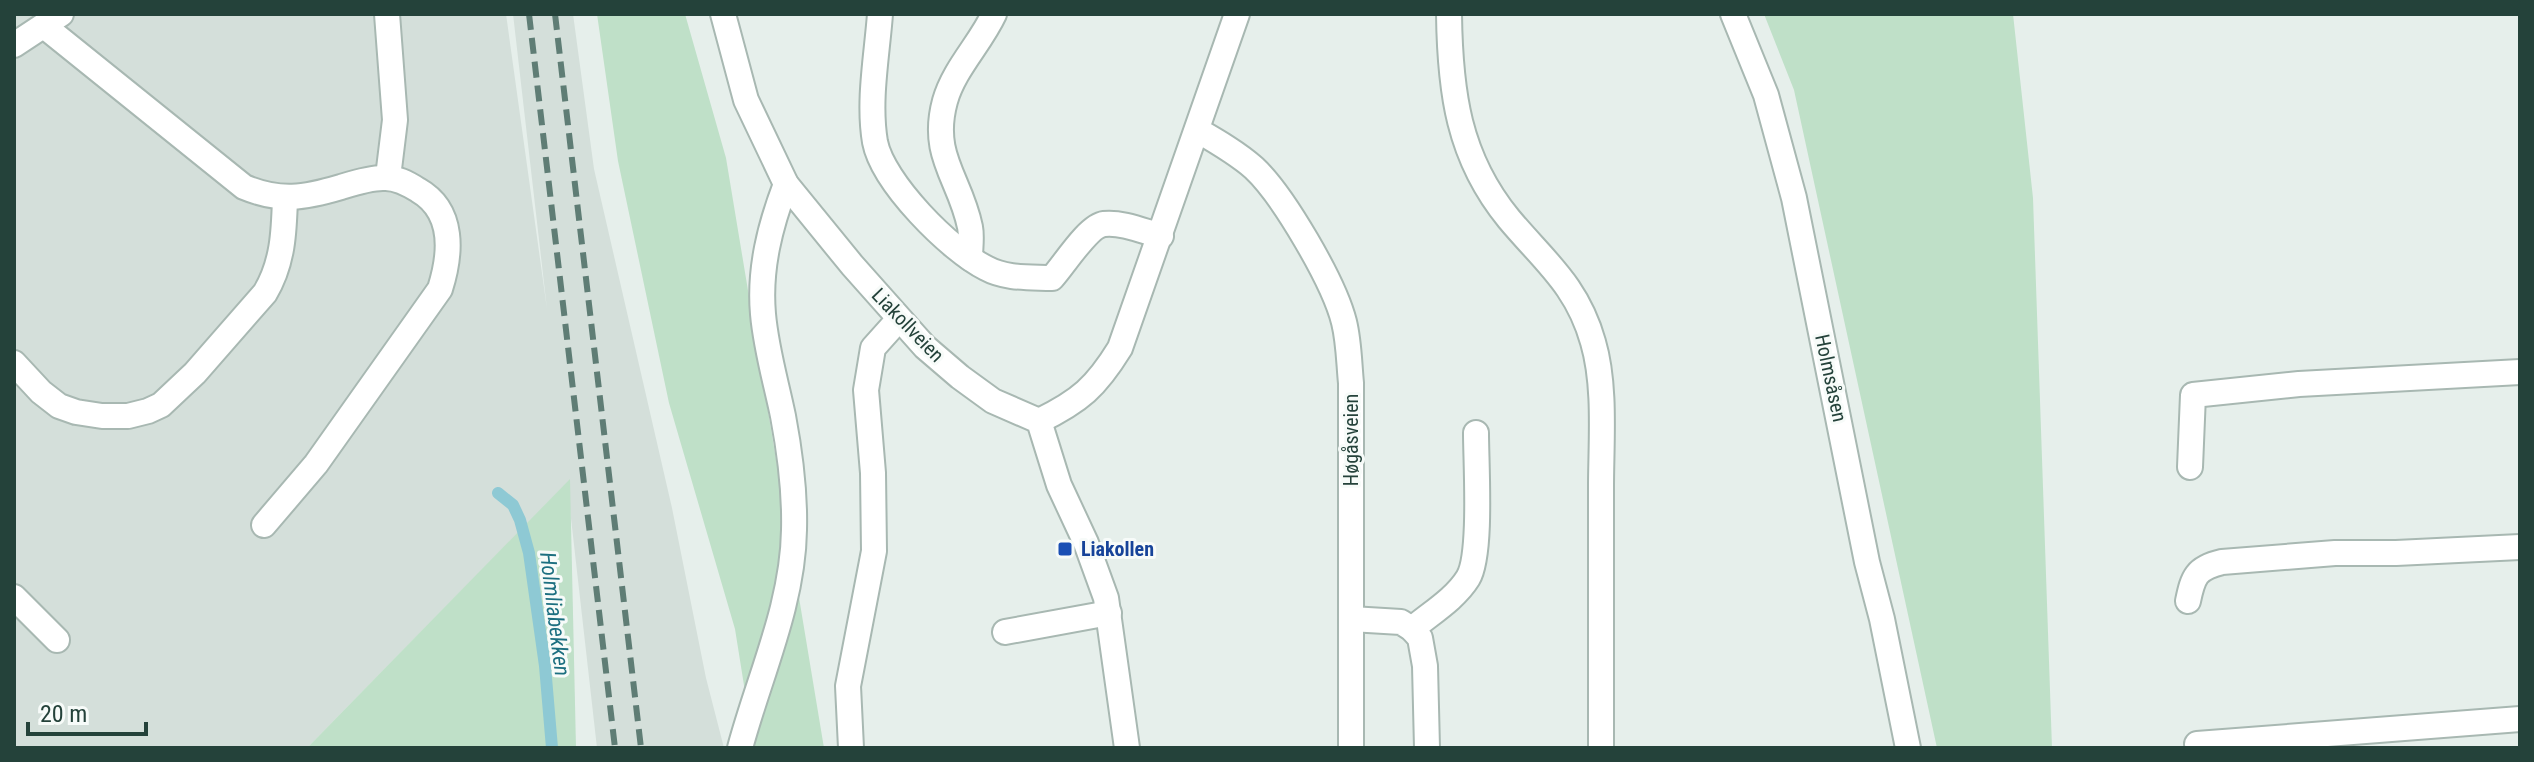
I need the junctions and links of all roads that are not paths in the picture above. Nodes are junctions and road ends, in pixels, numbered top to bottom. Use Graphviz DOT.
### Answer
graph roads {
  1 [pos="387,14"];
  2 [pos="723,14"];
  3 [pos="880,14"];
  4 [pos="994,14"];
  5 [pos="1237,14"];
  6 [pos="1449,14"];
  7 [pos="1733,14"];
  8 [pos="53,20"];
  9 [pos="15,40"];
  10 [pos="1197,130"];
  11 [pos="388,177"];
  12 [pos="786,184"];
  13 [pos="285,198"];
  14 [pos="1161,236"];
  15 [pos="970,258"];
  16 [pos="899,319"];
  17 [pos="14,363"];
  18 [pos="2520,372"];
  19 [pos="1039,421"];
  20 [pos="1476,433"];
  21 [pos="2190,467"];
  22 [pos="264,525"];
  23 [pos="2520,547"];
  24 [pos="14,597"];
  25 [pos="2188,601"];
  26 [pos="1109,613"];
  27 [pos="1351,619"];
  28 [pos="1412,629"];
  29 [pos="1005,632"];
  30 [pos="57,640"];
  31 [pos="2520,719"];
  32 [pos="2197,744"];
  33 [pos="740,748"];
  34 [pos="851,748"];
  35 [pos="1127,748"];
  36 [pos="1351,748"];
  37 [pos="1427,748"];
  38 [pos="1601,748"];
  39 [pos="1908,748"];
  1 -- 11 [label="street"];
  2 -- 12 [label="street, Liakollveien"];
  3 -- 15 [label="street"];
  4 -- 15 [label="street"];
  5 -- 10 [label="street"];
  6 -- 38 [label="street"];
  7 -- 39 [label="street, Holmsåsen"];
  8 -- 9 [label="street"];
  8 -- 13 [label="street"];
  10 -- 14 [label="street"];
  10 -- 27 [label="street, Høgåsveien"];
  11 -- 13 [label="street"];
  11 -- 22 [label="street"];
  12 -- 16 [label="street, Liakollveien"];
  12 -- 33 [label="street"];
  13 -- 17 [label="street"];
  14 -- 15 [label="street"];
  14 -- 19 [label="street"];
  16 -- 19 [label="street, Liakollveien"];
  16 -- 34 [label="street"];
  18 -- 21 [label="street"];
  19 -- 26 [label="street"];
  20 -- 28 [label="street"];
  23 -- 25 [label="street"];
  24 -- 30 [label="street"];
  26 -- 29 [label="street"];
  26 -- 35 [label="street"];
  27 -- 28 [label="street"];
  27 -- 36 [label="street, Høgåsveien"];
  28 -- 37 [label="street"];
  31 -- 32 [label="street"];
}
